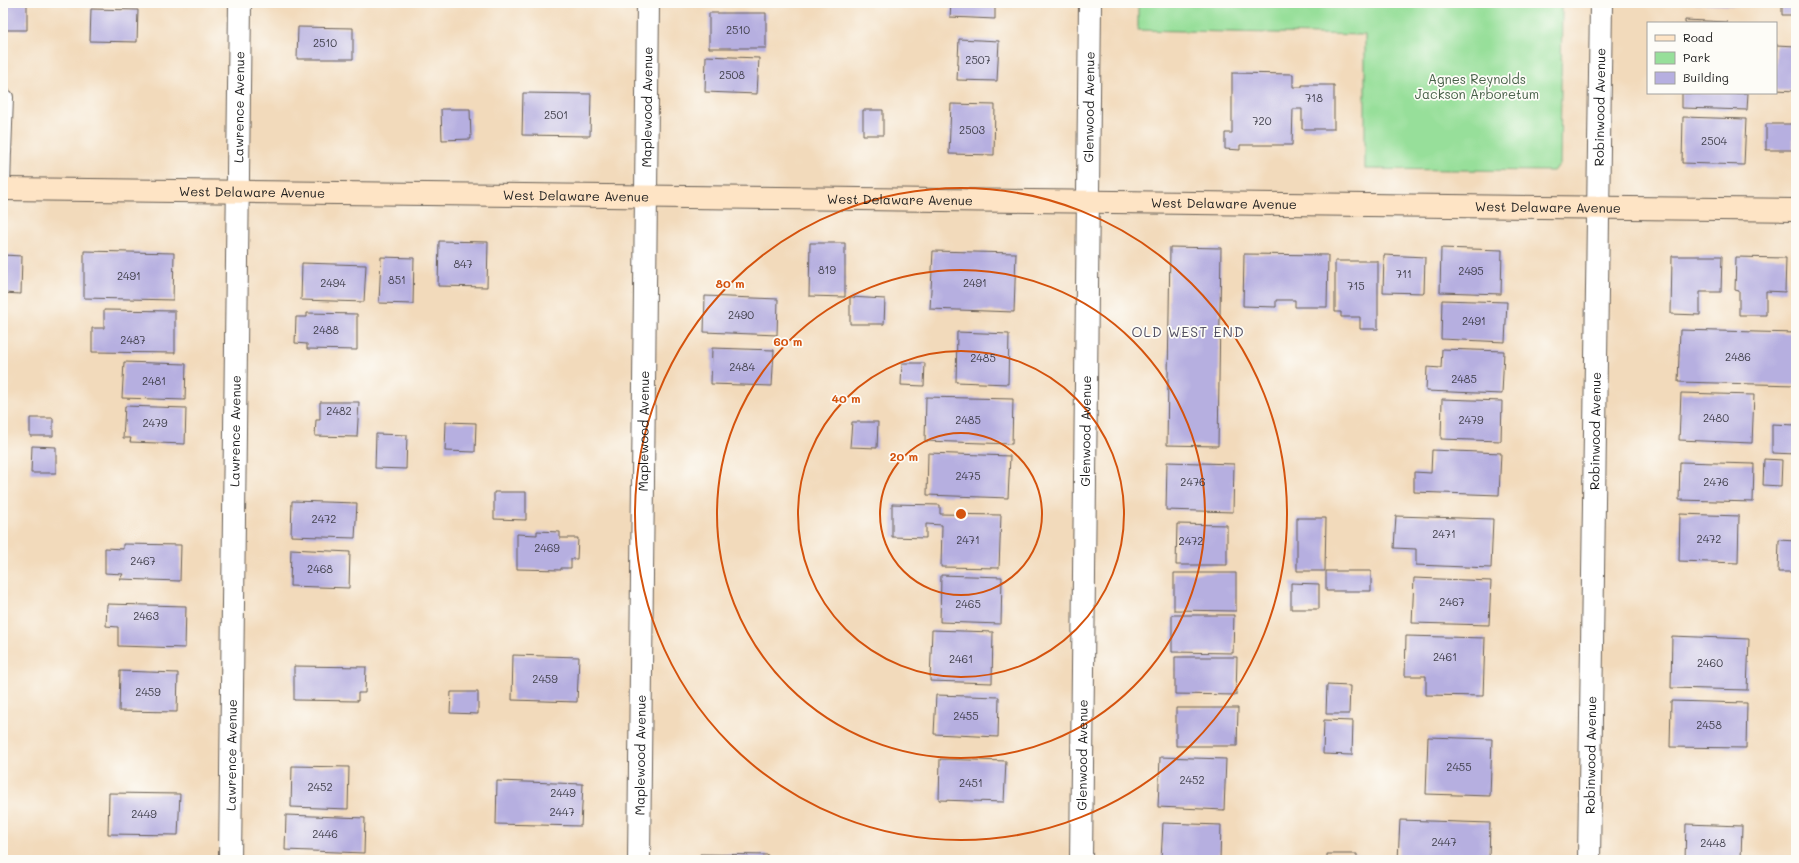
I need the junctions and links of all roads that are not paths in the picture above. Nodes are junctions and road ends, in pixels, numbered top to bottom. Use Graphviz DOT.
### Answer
graph roads {
  1 [pos="240,3"];
  2 [pos="648,3"];
  3 [pos="1090,3"];
  4 [pos="1601,3"];
  5 [pos="3,97"];
  6 [pos="3,189"];
  7 [pos="237,193"];
  8 [pos="647,197"];
  9 [pos="1087,202"];
  10 [pos="1598,208"];
  11 [pos="1796,210"];
  12 [pos="230,860"];
  13 [pos="639,860"];
  14 [pos="1081,860"];
  15 [pos="1589,860"];
  1 -- 7 [label="street, Lawrence Avenue"];
  2 -- 8 [label="street, Maplewood Avenue"];
  3 -- 9 [label="street, Glenwood Avenue"];
  4 -- 10 [label="street, Robinwood Avenue"];
  5 -- 6 [label="lane"];
  6 -- 7 [label="street, West Delaware Avenue"];
  7 -- 8 [label="street, West Delaware Avenue"];
  7 -- 12 [label="street, Lawrence Avenue"];
  8 -- 9 [label="street, West Delaware Avenue"];
  8 -- 13 [label="street, Maplewood Avenue"];
  9 -- 10 [label="street, West Delaware Avenue"];
  9 -- 14 [label="street, Glenwood Avenue"];
  10 -- 11 [label="street, West Delaware Avenue"];
  10 -- 15 [label="street, Robinwood Avenue"];
}
